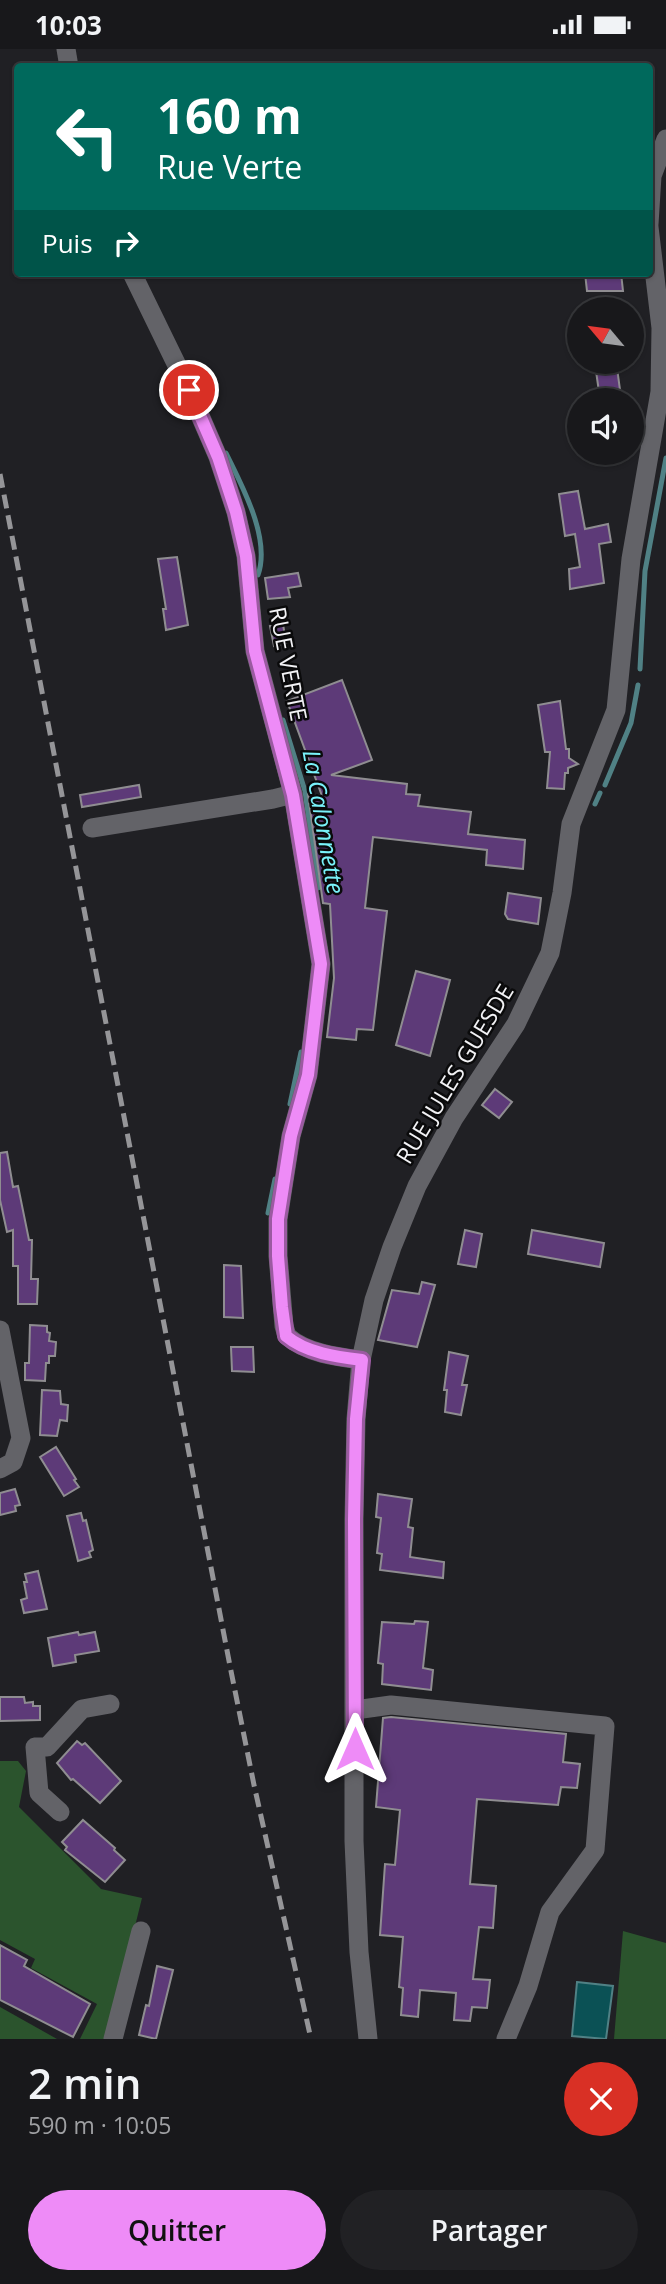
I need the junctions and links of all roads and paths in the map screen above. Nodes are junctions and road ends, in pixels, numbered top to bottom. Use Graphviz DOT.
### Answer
graph roads {
  1 [pos="666,139"];
  2 [pos="653,176"];
  3 [pos="653,259"];
  4 [pos="134,277"];
  5 [pos="293,795"];
  6 [pos="92,828"];
  7 [pos="0,1330"];
  8 [pos="362,1360"];
  9 [pos="0,1469"];
  10 [pos="110,1704"];
  11 [pos="355,1710"];
  12 [pos="60,1812"];
  13 [pos="141,1931"];
  14 [pos="113,2039"];
  15 [pos="368,2039"];
  16 [pos="506,2039"];
  1 -- 2 [label="street, RUE JULES GUESDE"];
  3 -- 8 [label="street, RUE JULES GUESDE"];
  4 -- 5 [label="street, RUE VERTE"];
  5 -- 6 [label="street"];
  5 -- 8 [label="street, RUE VERTE"];
  7 -- 9 [label="street"];
  8 -- 11 [label="street, RUE JULES GUESDE"];
  10 -- 12 [label="street"];
  11 -- 15 [label="street, RUE JULES GUESDE"];
  11 -- 16 [label="street"];
  13 -- 14 [label="street"];
}
